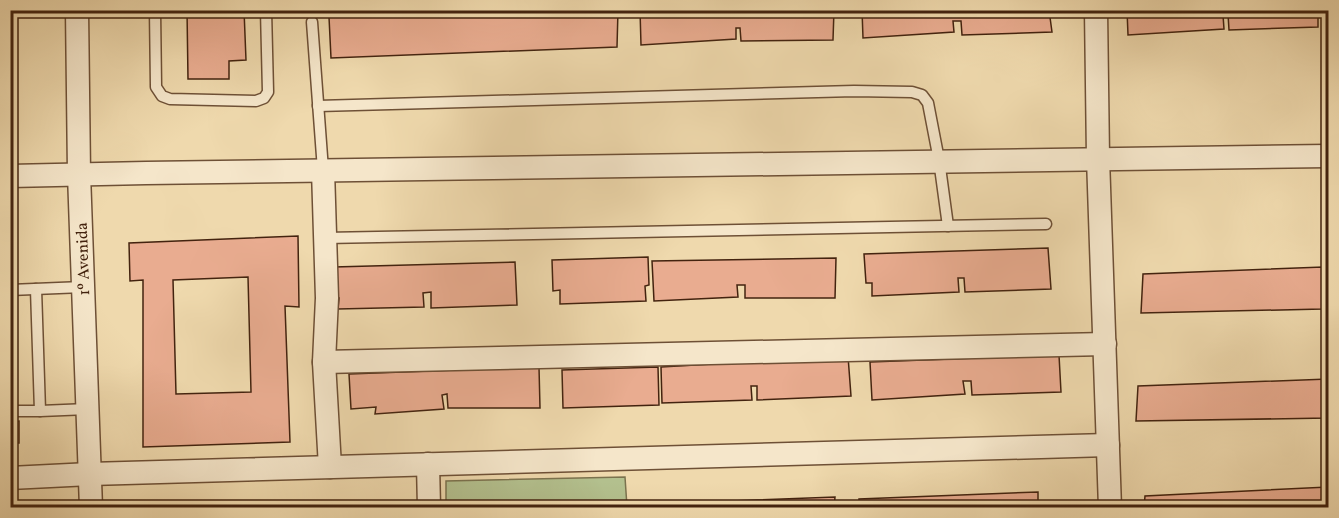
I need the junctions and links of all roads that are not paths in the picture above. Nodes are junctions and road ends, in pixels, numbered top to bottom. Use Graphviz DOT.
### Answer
graph roads {
  1 [pos="77,10"];
  2 [pos="148,10"];
  3 [pos="266,10"];
  4 [pos="1096,10"];
  5 [pos="154,11"];
  6 [pos="312,22"];
  7 [pos="318,106"];
  8 [pos="1329,156"];
  9 [pos="1098,158"];
  10 [pos="939,160"];
  11 [pos="324,170"];
  12 [pos="78,174"];
  13 [pos="10,176"];
  14 [pos="1046,224"];
  15 [pos="948,226"];
  16 [pos="325,238"];
  17 [pos="84,287"];
  18 [pos="36,289"];
  19 [pos="10,290"];
  20 [pos="1105,344"];
  21 [pos="324,362"];
  22 [pos="88,409"];
  23 [pos="10,411"];
  24 [pos="40,411"];
  25 [pos="1108,445"];
  26 [pos="428,464"];
  27 [pos="330,467"];
  28 [pos="90,474"];
  29 [pos="10,478"];
  30 [pos="91,507"];
  31 [pos="429,507"];
  32 [pos="1110,507"];
  1 -- 12 [label="street, 1º Avenida"];
  2 -- 5 [label="lane"];
  3 -- 5 [label="lane"];
  4 -- 9 [label="street"];
  6 -- 7 [label="lane"];
  7 -- 10 [label="lane"];
  7 -- 11 [label="lane"];
  8 -- 9 [label="street"];
  9 -- 10 [label="street"];
  9 -- 20 [label="street"];
  10 -- 11 [label="street"];
  10 -- 15 [label="lane"];
  11 -- 12 [label="street"];
  11 -- 16 [label="street"];
  12 -- 13 [label="street"];
  12 -- 17 [label="street, 1º Avenida"];
  14 -- 15 [label="lane"];
  15 -- 16 [label="lane"];
  16 -- 21 [label="street"];
  17 -- 18 [label="lane"];
  17 -- 22 [label="street, 1º Avenida"];
  18 -- 19 [label="lane"];
  18 -- 24 [label="lane"];
  20 -- 21 [label="street"];
  20 -- 25 [label="street"];
  21 -- 27 [label="street"];
  22 -- 24 [label="lane"];
  22 -- 28 [label="street, 1º Avenida"];
  23 -- 24 [label="lane"];
  25 -- 26 [label="street"];
  25 -- 32 [label="street"];
  26 -- 27 [label="street"];
  26 -- 31 [label="street"];
  27 -- 28 [label="street"];
  28 -- 29 [label="street"];
  28 -- 30 [label="street, 1º Avenida"];
}
